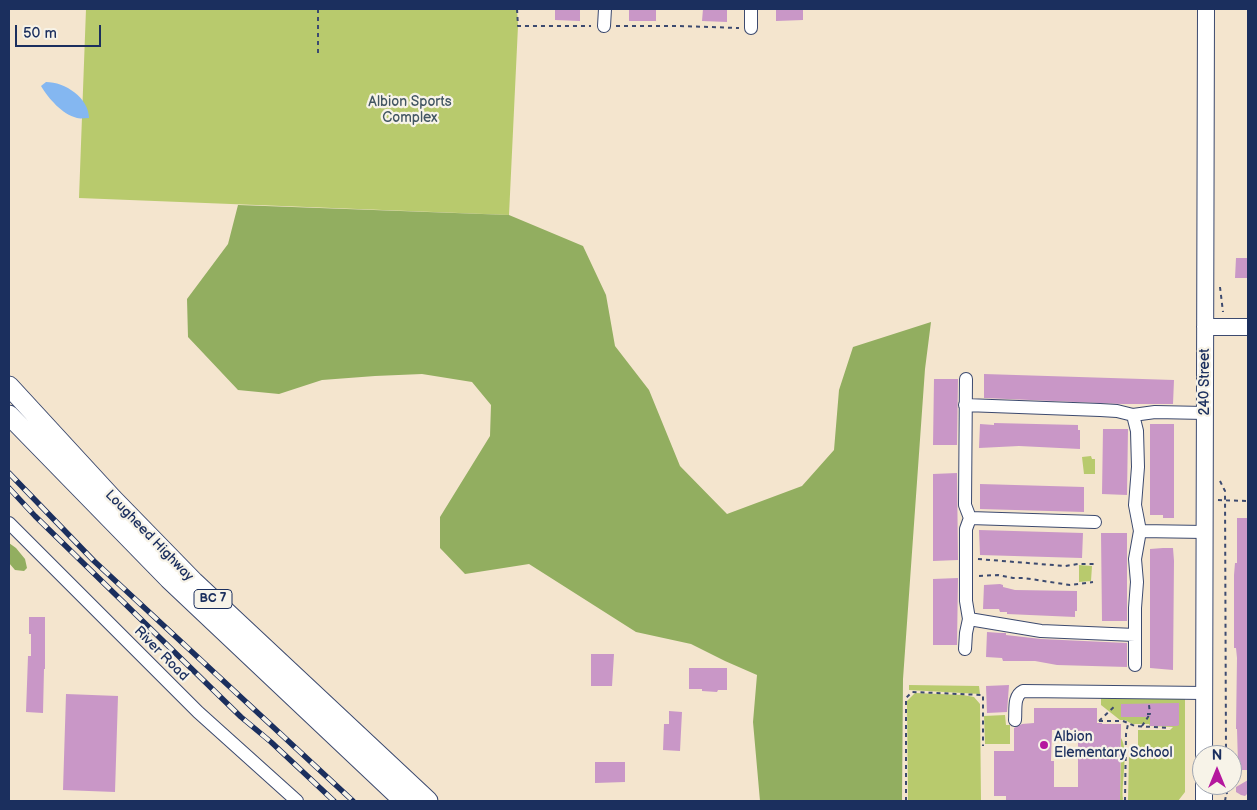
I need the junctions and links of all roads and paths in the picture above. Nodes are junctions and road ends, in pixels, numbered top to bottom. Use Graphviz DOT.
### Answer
graph roads {
  1 [pos="318,9"];
  2 [pos="517,9"];
  3 [pos="605,9"];
  4 [pos="751,9"];
  5 [pos="1206,9"];
  6 [pos="583,26"];
  7 [pos="604,26"];
  8 [pos="625,26"];
  9 [pos="729,27"];
  10 [pos="751,28"];
  11 [pos="318,53"];
  12 [pos="1205,327"];
  13 [pos="1248,327"];
  14 [pos="966,379"];
  15 [pos="9,386"];
  16 [pos="965,405"];
  17 [pos="1205,413"];
  18 [pos="9,415"];
  19 [pos="1133,415"];
  20 [pos="1225,491"];
  21 [pos="1205,500"];
  22 [pos="1225,501"];
  23 [pos="1248,501"];
  24 [pos="970,518"];
  25 [pos="1096,522"];
  26 [pos="9,523"];
  27 [pos="1140,531"];
  28 [pos="1205,532"];
  29 [pos="972,559"];
  30 [pos="1094,564"];
  31 [pos="973,575"];
  32 [pos="1093,582"];
  33 [pos="969,619"];
  34 [pos="1135,635"];
  35 [pos="965,649"];
  36 [pos="1135,665"];
  37 [pos="1205,693"];
  38 [pos="1119,702"];
  39 [pos="1150,714"];
  40 [pos="1015,720"];
  41 [pos="1128,724"];
  42 [pos="1142,726"];
  43 [pos="1170,728"];
  44 [pos="1204,745"];
  45 [pos="1226,745"];
  46 [pos="983,746"];
  47 [pos="297,801"];
  48 [pos="404,801"];
  49 [pos="428,801"];
  50 [pos="906,801"];
  51 [pos="1125,801"];
  1 -- 11 [label="path"];
  2 -- 6 [label="path"];
  3 -- 7 [label="street"];
  4 -- 10 [label="street"];
  5 -- 12 [label="main road, 240 Street"];
  8 -- 9 [label="path"];
  12 -- 13 [label="main road"];
  12 -- 17 [label="main road, 240 Street"];
  14 -- 16 [label="street"];
  15 -- 49 [label="highway, Lougheed Highway / BC 7"];
  16 -- 19 [label="street"];
  16 -- 24 [label="street"];
  17 -- 19 [label="street"];
  17 -- 21 [label="main road, 240 Street"];
  18 -- 48 [label="highway, Lougheed Highway / BC 7"];
  19 -- 27 [label="street"];
  20 -- 22 [label="path"];
  21 -- 22 [label="path"];
  21 -- 28 [label="main road, 240 Street"];
  22 -- 23 [label="path"];
  22 -- 45 [label="path"];
  24 -- 25 [label="street"];
  24 -- 33 [label="street"];
  26 -- 47 [label="street, River Road"];
  27 -- 28 [label="street"];
  27 -- 34 [label="street"];
  28 -- 37 [label="main road, 240 Street"];
  29 -- 30 [label="path"];
  31 -- 32 [label="path"];
  33 -- 34 [label="street"];
  33 -- 35 [label="street"];
  34 -- 36 [label="street"];
  37 -- 40 [label="street"];
  37 -- 44 [label="main road, 240 Street"];
  38 -- 41 [label="path"];
  39 -- 42 [label="path"];
  41 -- 42 [label="path"];
  41 -- 51 [label="path"];
  42 -- 43 [label="path"];
  46 -- 50 [label="path"];
}
